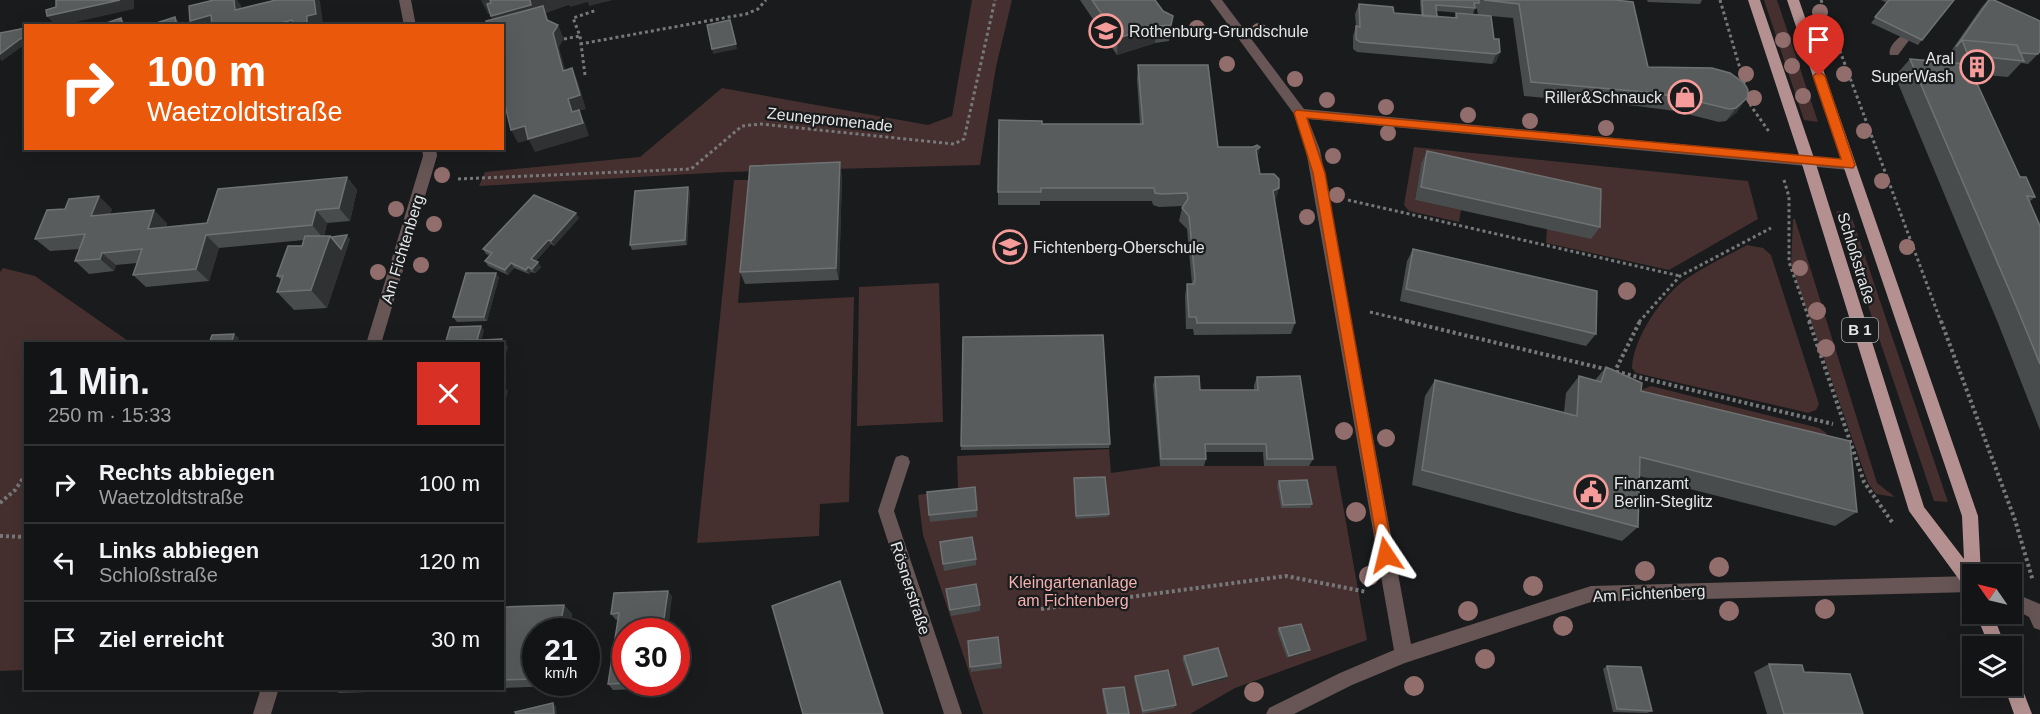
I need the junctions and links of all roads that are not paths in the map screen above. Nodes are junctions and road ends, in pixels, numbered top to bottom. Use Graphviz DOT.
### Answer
graph roads {
  1 [pos="405,0"];
  2 [pos="1216,0"];
  3 [pos="1754,0"];
  4 [pos="1793,0"];
  5 [pos="410,24"];
  6 [pos="1904,39"];
  7 [pos="1893,52"];
  8 [pos="1300,113"];
  9 [pos="430,152"];
  10 [pos="1808,161"];
  11 [pos="1849,165"];
  12 [pos="374,342"];
  13 [pos="902,462"];
  14 [pos="1972,564"];
  15 [pos="1962,570"];
  16 [pos="1962,583"];
  17 [pos="2022,605"];
  18 [pos="2040,622"];
  19 [pos="1404,655"];
  20 [pos="269,690"];
  21 [pos="2016,696"];
  22 [pos="262,714"];
  23 [pos="953,714"];
  24 [pos="1275,714"];
  25 [pos="2023,714"];
  1 -- 5 [label="street"];
  2 -- 8 [label="street"];
  3 -- 10 [label="main road, Schloßstraße / B 1"];
  4 -- 11 [label="main road, Schloßstraße / B 1"];
  6 -- 7 [label="street"];
  8 -- 10 [label="street"];
  8 -- 19 [label="street"];
  9 -- 12 [label="street, Am Fichtenberg"];
  10 -- 11 [label="street"];
  10 -- 15 [label="main road, Schloßstraße / B 1"];
  11 -- 14 [label="main road, Schloßstraße / B 1"];
  13 -- 23 [label="street, Rösnerstraße"];
  16 -- 19 [label="street, Am Fichtenberg"];
  17 -- 18 [label="street"];
  19 -- 24 [label="street, Am Fichtenberg"];
  20 -- 22 [label="street"];
  21 -- 25 [label="main road"];
}
